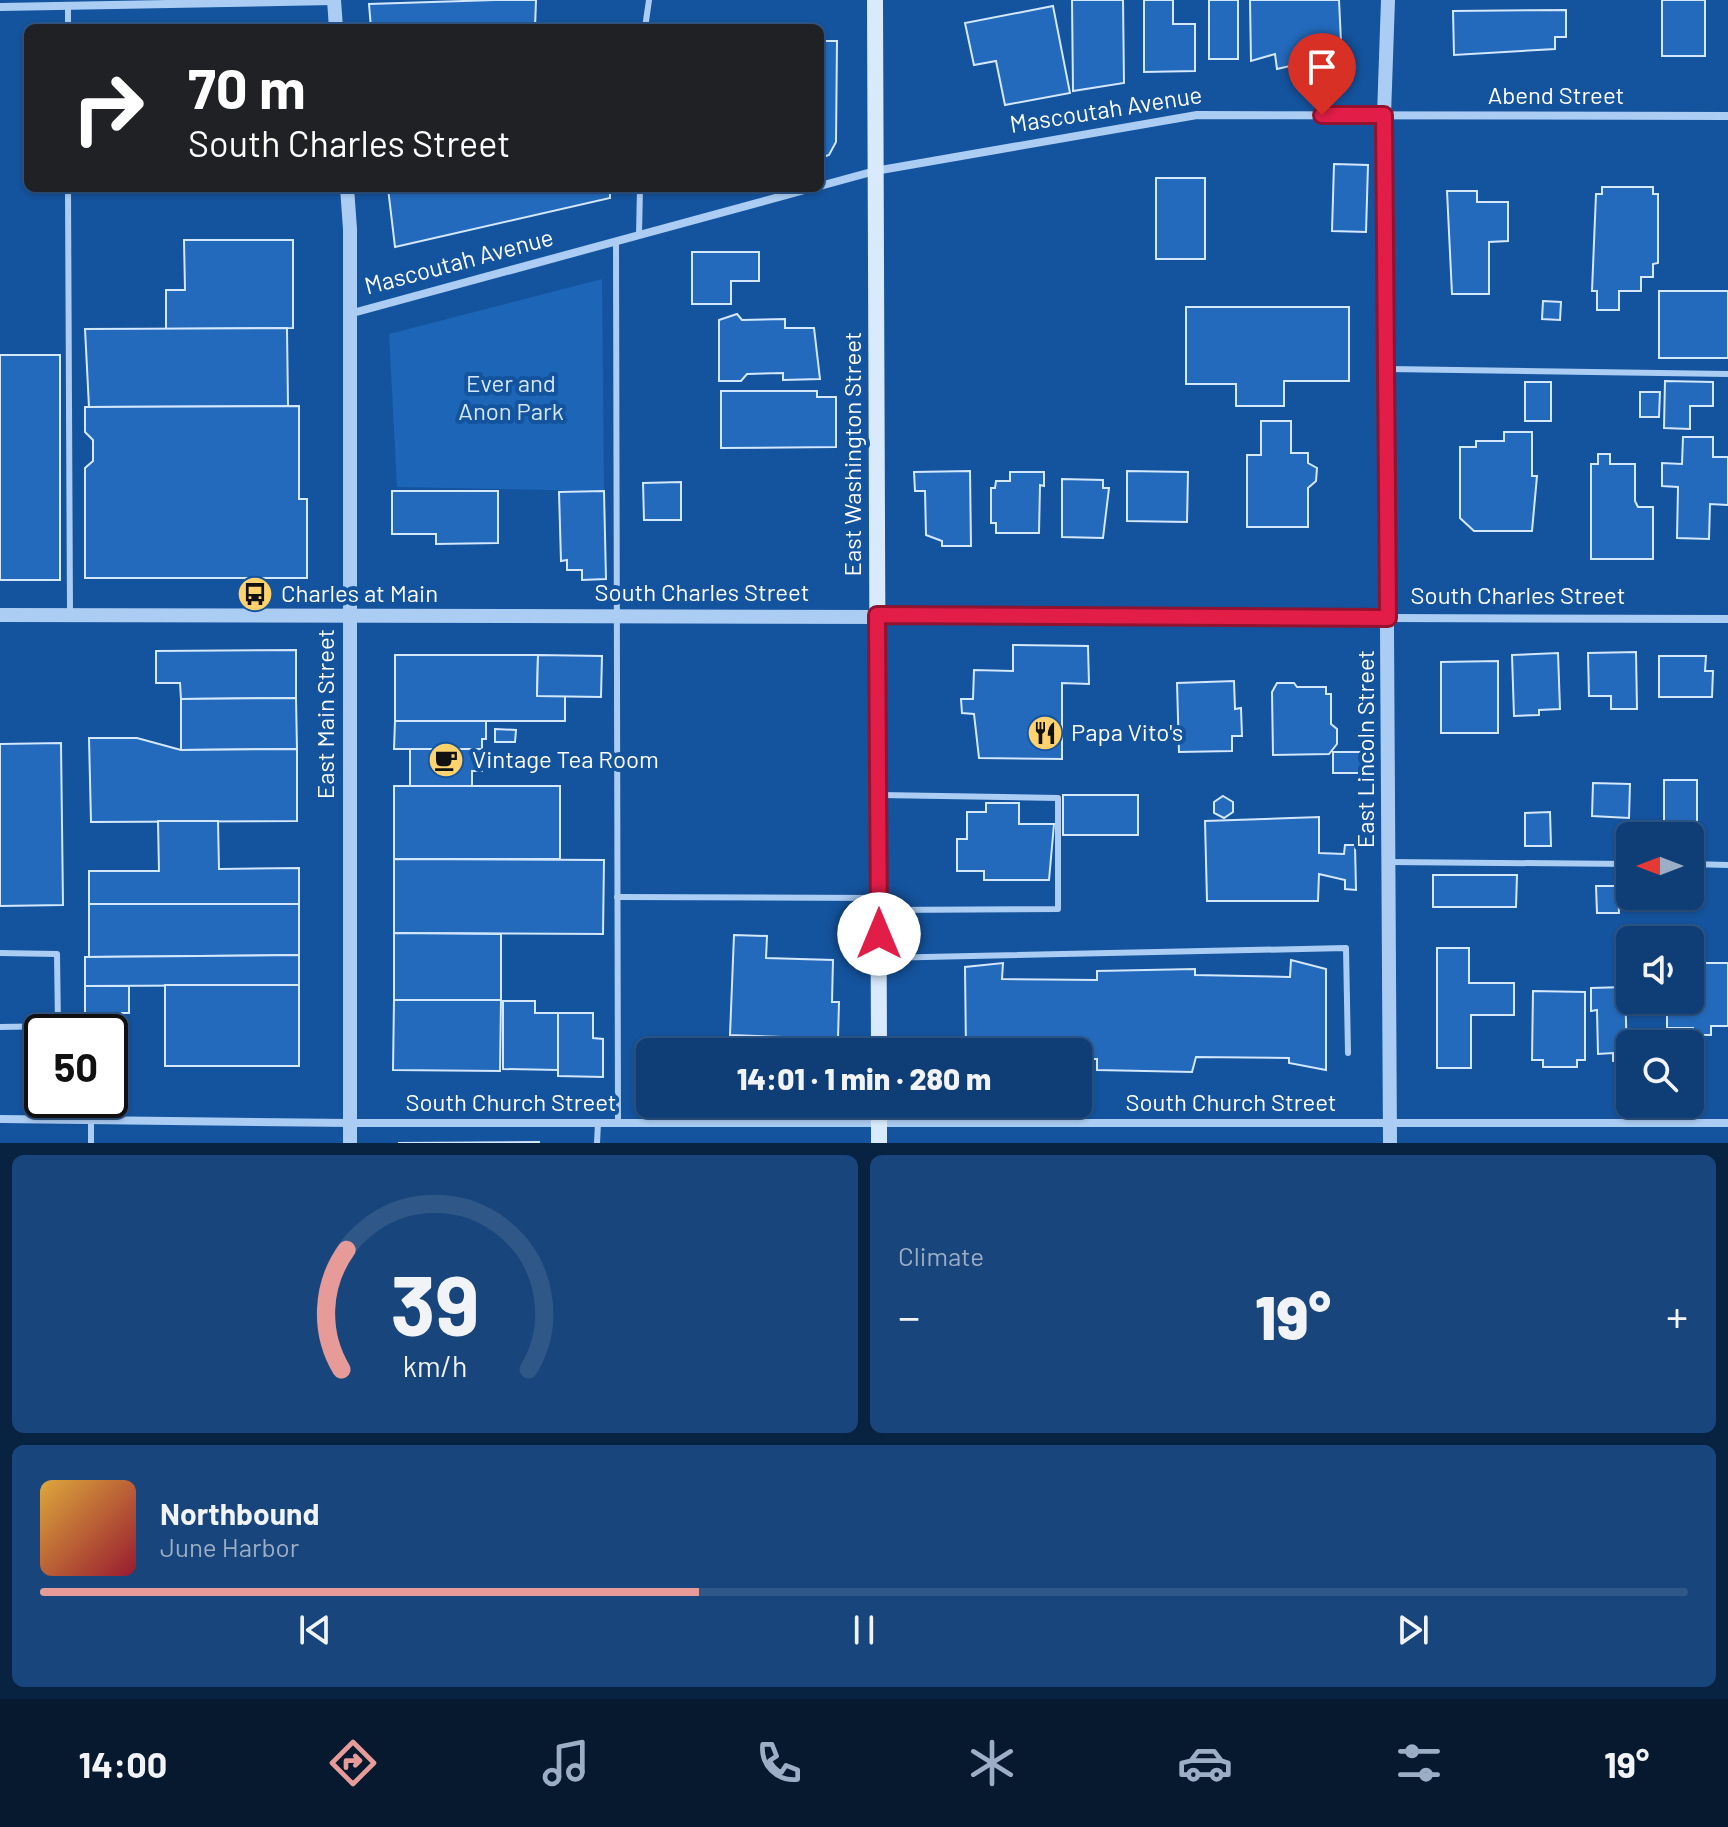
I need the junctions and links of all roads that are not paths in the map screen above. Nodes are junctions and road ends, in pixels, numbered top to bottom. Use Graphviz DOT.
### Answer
graph roads {
  1 [pos="334,0"];
  2 [pos="649,0"];
  3 [pos="875,0"];
  4 [pos="1388,0"];
  5 [pos="68,6"];
  6 [pos="0,7"];
  7 [pos="68,24"];
  8 [pos="336,24"];
  9 [pos="646,24"];
  10 [pos="1384,115"];
  11 [pos="1728,116"];
  12 [pos="875,171"];
  13 [pos="824,185"];
  14 [pos="68,192"];
  15 [pos="347,192"];
  16 [pos="640,192"];
  17 [pos="797,192"];
  18 [pos="639,235"];
  19 [pos="616,242"];
  20 [pos="348,314"];
  21 [pos="1386,369"];
  22 [pos="1728,374"];
  23 [pos="0,615"];
  24 [pos="70,615"];
  25 [pos="348,615"];
  26 [pos="618,615"];
  27 [pos="877,615"];
  28 [pos="1388,618"];
  29 [pos="1728,619"];
  30 [pos="878,795"];
  31 [pos="1389,862"];
  32 [pos="1616,864"];
  33 [pos="1704,864"];
  34 [pos="1728,865"];
  35 [pos="617,897"];
  36 [pos="878,904"];
  37 [pos="0,953"];
  38 [pos="879,958"];
  39 [pos="0,1027"];
  40 [pos="879,1038"];
  41 [pos="1348,1053"];
  42 [pos="879,1118"];
  43 [pos="0,1119"];
  44 [pos="91,1120"];
  45 [pos="350,1123"];
  46 [pos="598,1123"];
  47 [pos="618,1123"];
  48 [pos="879,1123"];
  49 [pos="1390,1123"];
  50 [pos="1728,1123"];
  51 [pos="91,1143"];
  52 [pos="350,1143"];
  53 [pos="597,1143"];
  54 [pos="879,1143"];
  55 [pos="1390,1143"];
  1 -- 5 [label="street"];
  1 -- 8 [label="street"];
  2 -- 9 [label="lane"];
  3 -- 12 [label="main road, East Washington Street"];
  4 -- 10 [label="street"];
  5 -- 6 [label="street"];
  5 -- 7 [label="lane"];
  10 -- 11 [label="street, Abend Street"];
  10 -- 12 [label="street, Mascoutah Avenue"];
  10 -- 21 [label="street, East Lincoln Street"];
  12 -- 13 [label="street, Mascoutah Avenue"];
  12 -- 27 [label="main road, East Washington Street"];
  14 -- 24 [label="lane"];
  15 -- 20 [label="street, East Main Street"];
  16 -- 18 [label="lane"];
  17 -- 18 [label="street, Mascoutah Avenue"];
  18 -- 19 [label="street, Mascoutah Avenue"];
  19 -- 20 [label="street, Mascoutah Avenue"];
  19 -- 26 [label="lane"];
  20 -- 25 [label="street, East Main Street"];
  21 -- 22 [label="lane"];
  21 -- 28 [label="street, East Lincoln Street"];
  23 -- 24 [label="street, South Charles Street"];
  24 -- 25 [label="street, South Charles Street"];
  25 -- 26 [label="street, South Charles Street"];
  25 -- 45 [label="street, East Main Street"];
  26 -- 27 [label="street, South Charles Street"];
  26 -- 35 [label="lane"];
  27 -- 28 [label="street, South Charles Street"];
  27 -- 30 [label="main road, East Washington Street"];
  28 -- 29 [label="street, South Charles Street"];
  28 -- 31 [label="street, East Lincoln Street"];
  30 -- 36 [label="main road, East Washington Street"];
  30 -- 36 [label="lane"];
  31 -- 32 [label="lane"];
  31 -- 49 [label="street, East Lincoln Street"];
  33 -- 34 [label="lane"];
  35 -- 36 [label="lane"];
  35 -- 47 [label="lane"];
  36 -- 38 [label="main road, East Washington Street"];
  37 -- 39 [label="lane"];
  38 -- 40 [label="main road, East Washington Street"];
  38 -- 41 [label="lane"];
  42 -- 48 [label="main road"];
  43 -- 44 [label="street, South Church Street"];
  44 -- 45 [label="street, South Church Street"];
  44 -- 51 [label="lane"];
  45 -- 46 [label="street, South Church Street"];
  45 -- 52 [label="street, East Main Street"];
  46 -- 47 [label="street, South Church Street"];
  46 -- 53 [label="lane"];
  47 -- 48 [label="street, South Church Street"];
  48 -- 49 [label="street, South Church Street"];
  48 -- 54 [label="main road"];
  49 -- 50 [label="street, South Church Street"];
  49 -- 55 [label="street, East Lincoln Street"];
}
